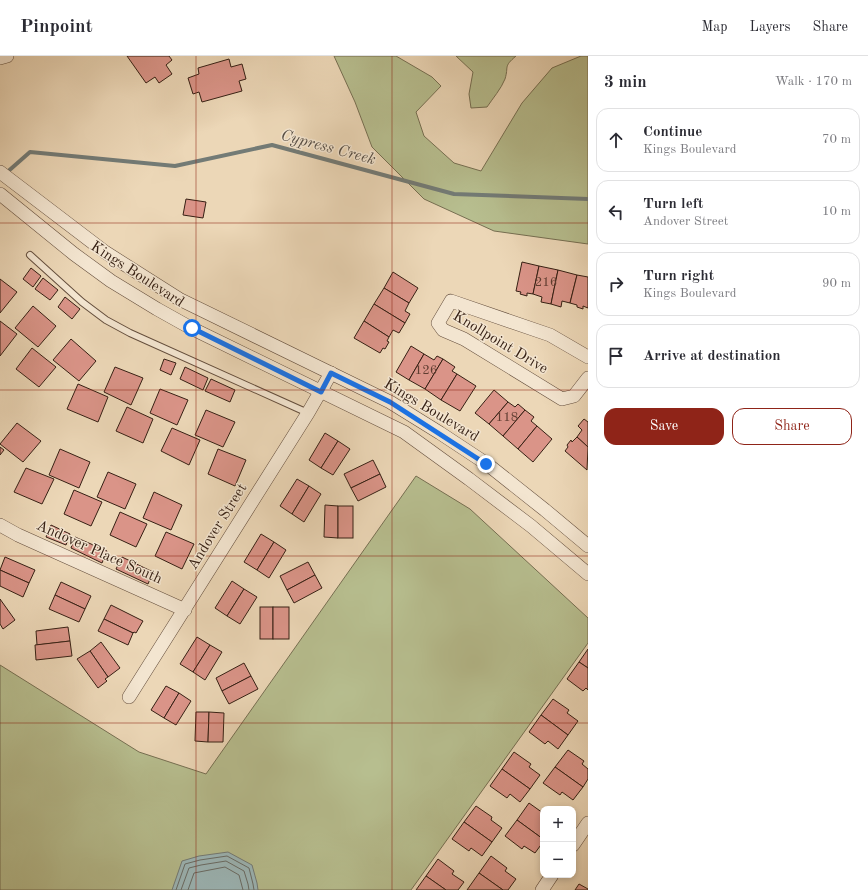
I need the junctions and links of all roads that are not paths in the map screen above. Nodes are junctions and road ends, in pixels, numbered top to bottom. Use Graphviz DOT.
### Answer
graph roads {
  1 [pos="0,172"];
  2 [pos="3,197"];
  3 [pos="30,255"];
  4 [pos="588,357"];
  5 [pos="331,373"];
  6 [pos="588,378"];
  7 [pos="321,392"];
  8 [pos="308,414"];
  9 [pos="0,525"];
  10 [pos="588,546"];
  11 [pos="588,574"];
  12 [pos="185,610"];
  13 [pos="129,697"];
  14 [pos="588,823"];
  15 [pos="575,842"];
  16 [pos="550,878"];
  17 [pos="542,890"];
  1 -- 5 [label="street, Kings Boulevard"];
  2 -- 7 [label="street, Kings Boulevard"];
  3 -- 8 [label="lane"];
  4 -- 6 [label="street, Knollpoint Drive"];
  5 -- 7 [label="street, Andover Street"];
  5 -- 10 [label="street, Kings Boulevard"];
  7 -- 8 [label="street, Andover Street"];
  7 -- 11 [label="street, Kings Boulevard"];
  8 -- 12 [label="street, Andover Street"];
  9 -- 12 [label="street, Andover Place South"];
  12 -- 13 [label="street, Andover Street"];
  14 -- 15 [label="street"];
  16 -- 17 [label="street"];
}
